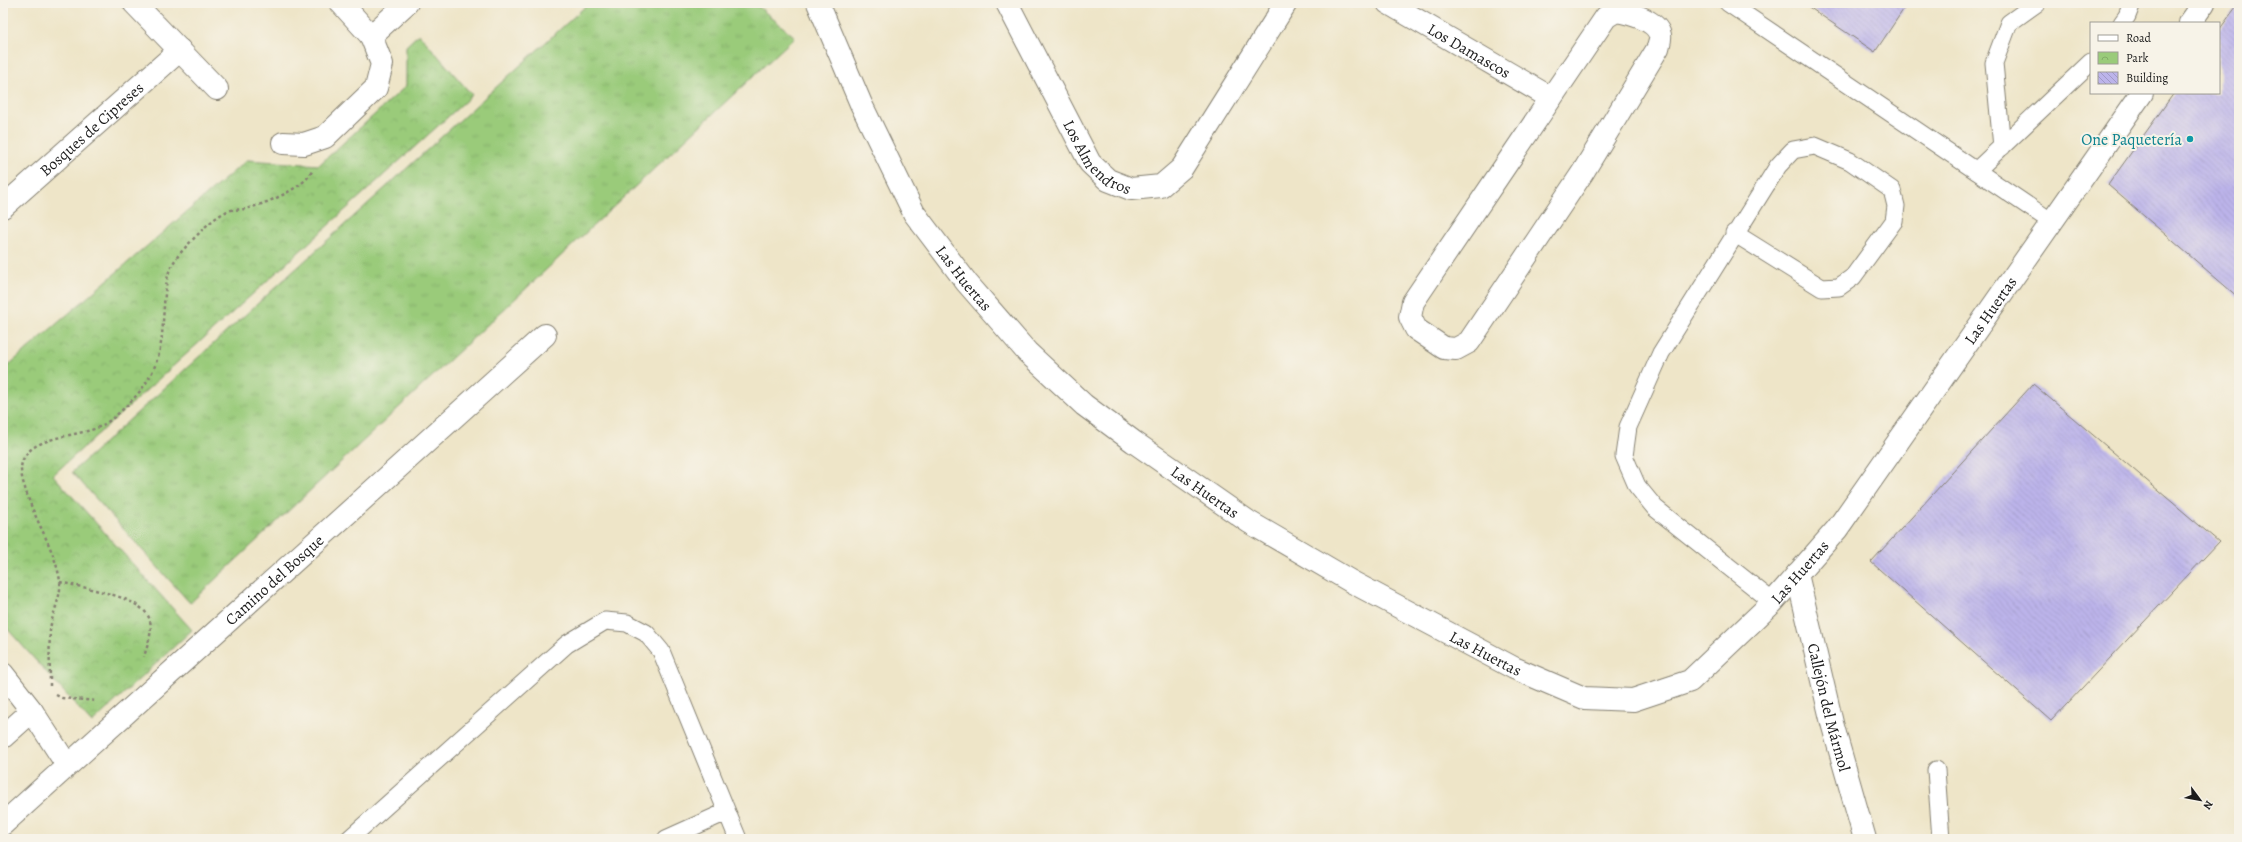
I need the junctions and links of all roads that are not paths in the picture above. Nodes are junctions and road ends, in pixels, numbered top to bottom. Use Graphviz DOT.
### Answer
graph roads {
  1 [pos="134,3"];
  2 [pos="341,3"];
  3 [pos="407,3"];
  4 [pos="818,3"];
  5 [pos="1007,3"];
  6 [pos="1286,3"];
  7 [pos="1388,3"];
  8 [pos="1728,3"];
  9 [pos="2037,3"];
  10 [pos="2132,3"];
  11 [pos="2204,3"];
  12 [pos="2122,22"];
  13 [pos="2191,22"];
  14 [pos="372,36"];
  15 [pos="180,50"];
  16 [pos="2090,63"];
  17 [pos="217,89"];
  18 [pos="2141,94"];
  19 [pos="1551,98"];
  20 [pos="283,143"];
  21 [pos="2002,147"];
  22 [pos="1976,171"];
  23 [pos="3,207"];
  24 [pos="2052,222"];
  25 [pos="1734,234"];
  26 [pos="545,335"];
  27 [pos="1797,574"];
  28 [pos="1773,602"];
  29 [pos="3,674"];
  30 [pos="32,711"];
  31 [pos="3,737"];
  32 [pos="67,765"];
  33 [pos="1936,770"];
  34 [pos="726,812"];
  35 [pos="3,824"];
  36 [pos="349,839"];
  37 [pos="666,839"];
  38 [pos="738,839"];
  39 [pos="1865,839"];
  40 [pos="1941,839"];
  1 -- 15 [label="street"];
  2 -- 14 [label="street"];
  3 -- 14 [label="street"];
  4 -- 28 [label="street, Las Huertas"];
  5 -- 6 [label="street, Los Almendros"];
  7 -- 19 [label="street, Los Damascos"];
  8 -- 22 [label="lane"];
  9 -- 21 [label="lane"];
  10 -- 12 [label="lane"];
  11 -- 13 [label="street"];
  14 -- 20 [label="street"];
  15 -- 17 [label="street"];
  15 -- 23 [label="street, Bosques de Cipreses"];
  16 -- 21 [label="lane"];
  18 -- 24 [label="street, Las Huertas"];
  19 -- 19 [label="street"];
  21 -- 22 [label="lane"];
  22 -- 24 [label="lane"];
  24 -- 27 [label="street, Las Huertas"];
  25 -- 25 [label="lane"];
  25 -- 28 [label="lane"];
  26 -- 32 [label="street, Camino del Bosque"];
  27 -- 28 [label="street, Las Huertas"];
  27 -- 39 [label="street, Callejón del Mármol"];
  29 -- 30 [label="street"];
  30 -- 31 [label="street"];
  30 -- 32 [label="street"];
  32 -- 35 [label="street, Camino del Bosque"];
  33 -- 40 [label="lane"];
  34 -- 36 [label="lane"];
  34 -- 37 [label="lane"];
  34 -- 38 [label="lane"];
}
